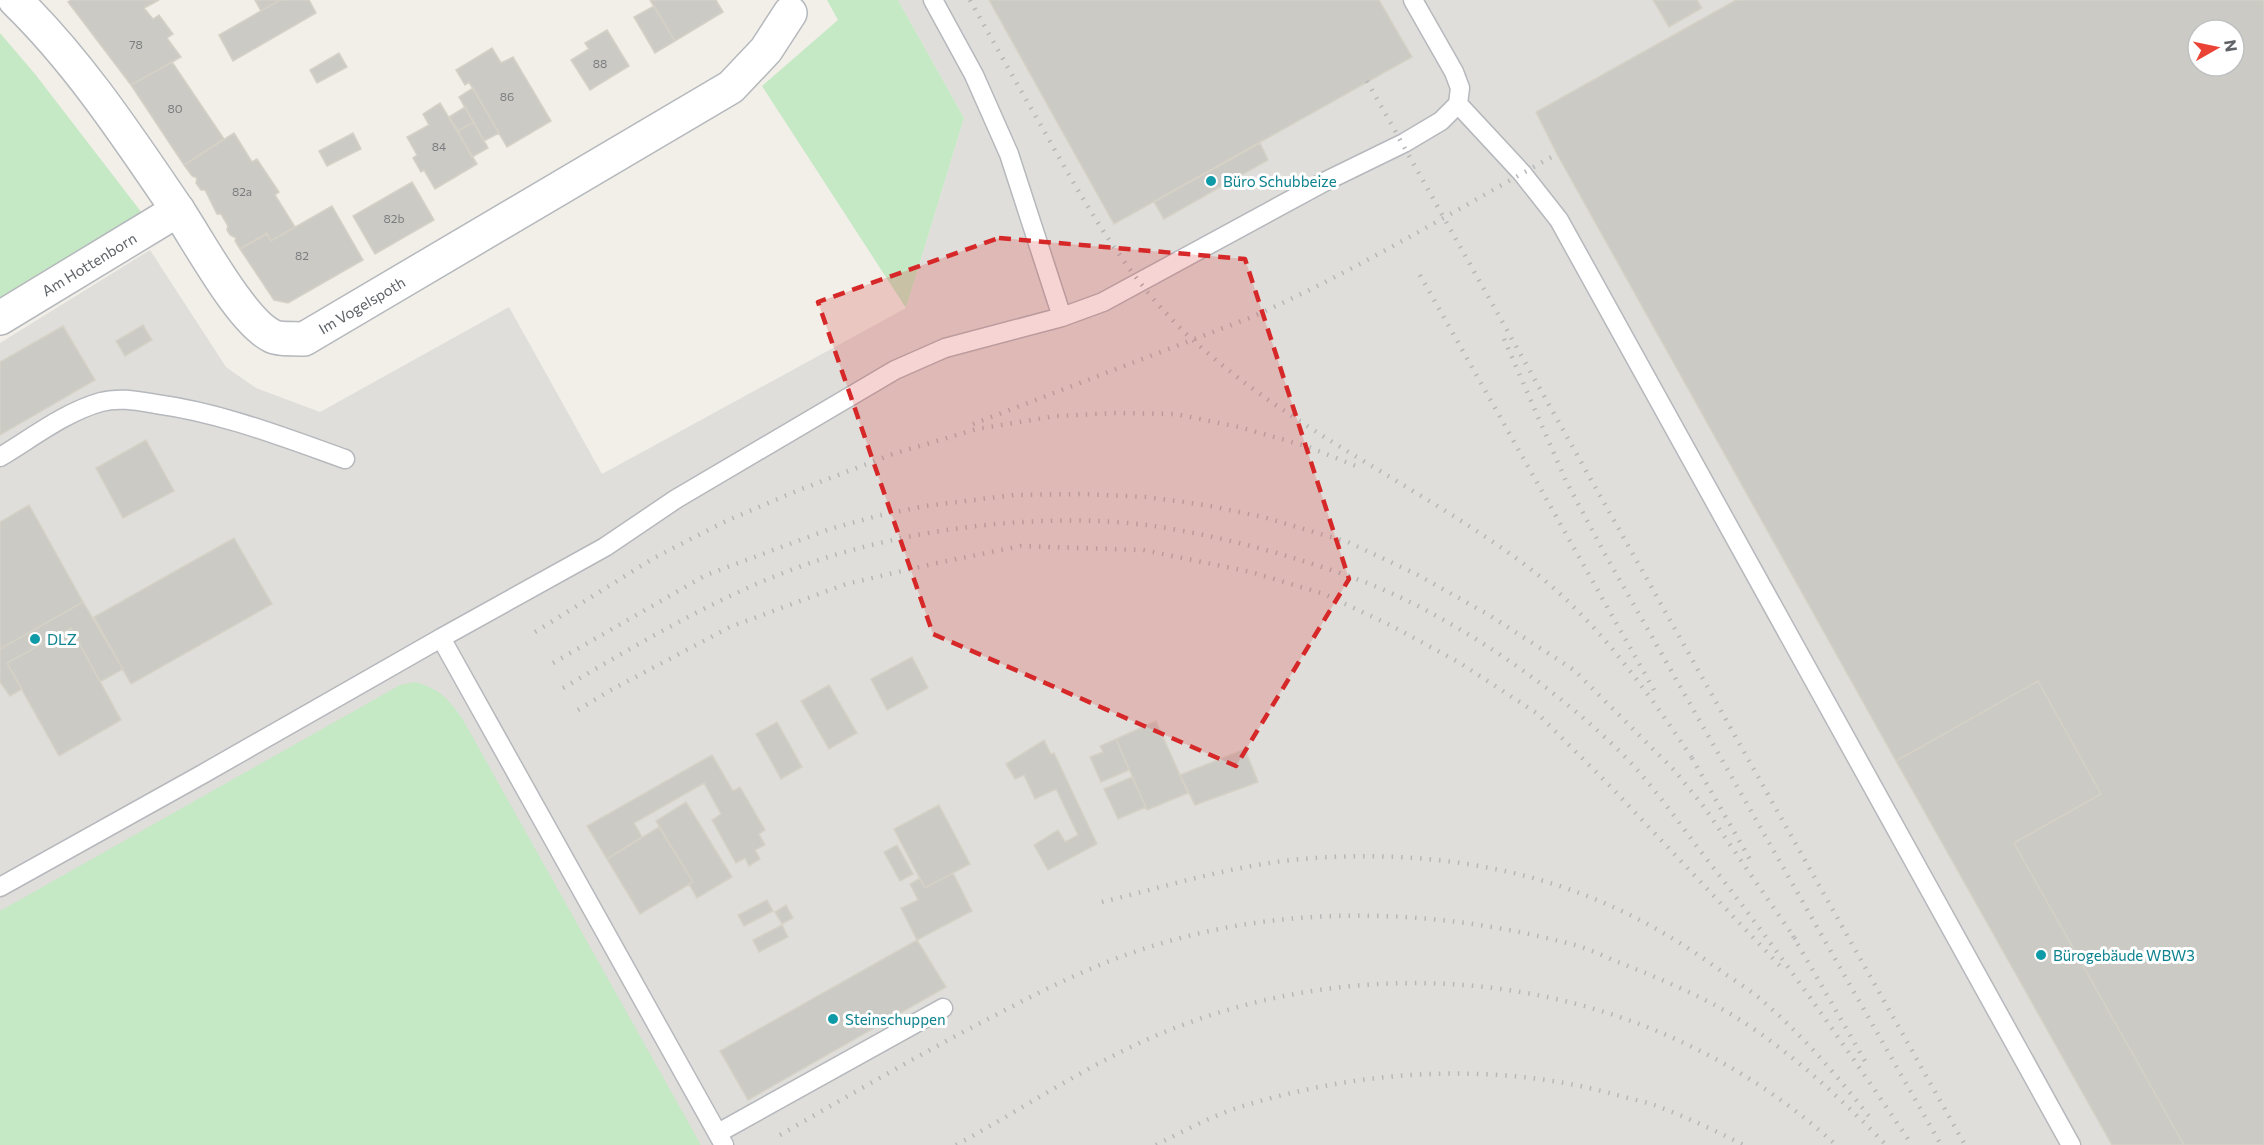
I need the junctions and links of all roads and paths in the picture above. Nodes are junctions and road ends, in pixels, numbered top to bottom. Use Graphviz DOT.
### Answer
graph roads {
  1 [pos="15,0"];
  2 [pos="933,0"];
  3 [pos="1413,0"];
  4 [pos="790,13"];
  5 [pos="1458,104"];
  6 [pos="178,210"];
  7 [pos="1062,317"];
  8 [pos="0,318"];
  9 [pos="0,457"];
  10 [pos="345,459"];
  11 [pos="441,638"];
  12 [pos="0,887"];
  13 [pos="943,1008"];
  14 [pos="721,1139"];
  15 [pos="2071,1145"];
  1 -- 6 [label="street, Im Vogelspoth"];
  2 -- 7 [label="lane"];
  3 -- 5 [label="lane"];
  4 -- 6 [label="street, Im Vogelspoth"];
  5 -- 7 [label="lane"];
  5 -- 15 [label="lane"];
  6 -- 8 [label="street, Am Hottenborn"];
  7 -- 11 [label="lane"];
  9 -- 10 [label="lane"];
  11 -- 12 [label="lane"];
  11 -- 14 [label="lane"];
  13 -- 14 [label="lane"];
}
